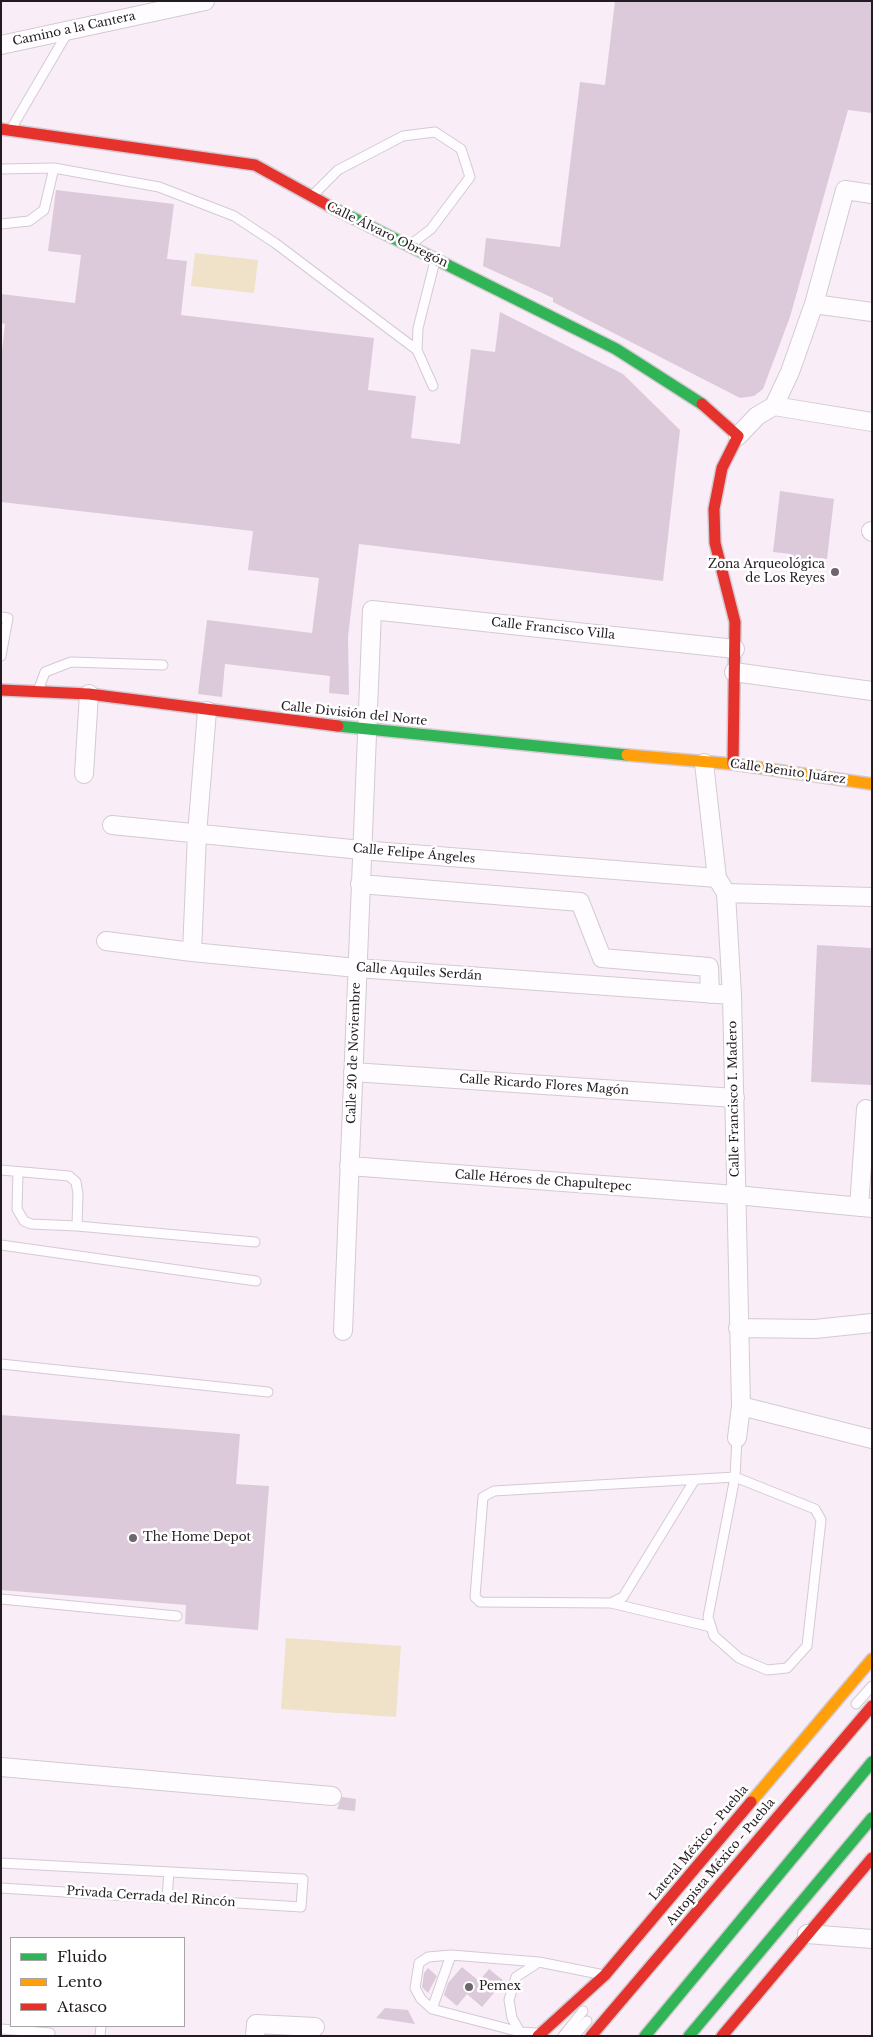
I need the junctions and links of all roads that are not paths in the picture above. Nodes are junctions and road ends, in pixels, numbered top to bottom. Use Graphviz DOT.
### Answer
graph roads {
  1 [pos="205,1"];
  2 [pos="69,30"];
  3 [pos="1,45"];
  4 [pos="6,129"];
  5 [pos="54,168"];
  6 [pos="1,169"];
  7 [pos="872,194"];
  8 [pos="311,197"];
  9 [pos="1,224"];
  10 [pos="410,246"];
  11 [pos="435,258"];
  12 [pos="814,304"];
  13 [pos="872,312"];
  14 [pos="417,350"];
  15 [pos="434,386"];
  16 [pos="774,406"];
  17 [pos="872,422"];
  18 [pos="738,436"];
  19 [pos="372,610"];
  20 [pos="1,617"];
  21 [pos="735,649"];
  22 [pos="2,653"];
  23 [pos="163,665"];
  24 [pos="734,672"];
  25 [pos="1,690"];
  26 [pos="872,691"];
  27 [pos="38,692"];
  28 [pos="89,694"];
  29 [pos="207,710"];
  30 [pos="366,730"];
  31 [pos="704,763"];
  32 [pos="734,764"];
  33 [pos="84,774"];
  34 [pos="872,784"];
  35 [pos="112,825"];
  36 [pos="197,834"];
  37 [pos="361,850"];
  38 [pos="717,878"];
  39 [pos="360,884"];
  40 [pos="726,893"];
  41 [pos="872,897"];
  42 [pos="106,941"];
  43 [pos="192,952"];
  44 [pos="357,968"];
  45 [pos="710,994"];
  46 [pos="732,996"];
  47 [pos="353,1072"];
  48 [pos="735,1098"];
  49 [pos="866,1109"];
  50 [pos="349,1166"];
  51 [pos="1,1170"];
  52 [pos="18,1172"];
  53 [pos="736,1195"];
  54 [pos="866,1208"];
  55 [pos="77,1226"];
  56 [pos="255,1242"];
  57 [pos="1,1245"];
  58 [pos="256,1281"];
  59 [pos="872,1323"];
  60 [pos="738,1328"];
  61 [pos="343,1331"];
  62 [pos="1,1364"];
  63 [pos="268,1392"];
  64 [pos="741,1406"];
  65 [pos="737,1438"];
  66 [pos="872,1440"];
  67 [pos="736,1477"];
  68 [pos="694,1481"];
  69 [pos="1,1599"];
  70 [pos="611,1603"];
  71 [pos="177,1616"];
  72 [pos="711,1627"];
  73 [pos="872,1659"];
  74 [pos="872,1668"];
  75 [pos="872,1686"];
  76 [pos="872,1706"];
  77 [pos="847,1715"];
  78 [pos="872,1762"];
  79 [pos="1,1767"];
  80 [pos="872,1769"];
  81 [pos="849,1789"];
  82 [pos="332,1796"];
  83 [pos="872,1818"];
  84 [pos="872,1858"];
  85 [pos="1,1863"];
  86 [pos="169,1872"];
  87 [pos="1,1888"];
  88 [pos="167,1898"];
  89 [pos="807,1934"];
  90 [pos="872,1939"];
  91 [pos="451,1955"];
  92 [pos="539,1962"];
  93 [pos="605,1975"];
  94 [pos="432,2009"];
  95 [pos="593,2013"];
  96 [pos="315,2027"];
  97 [pos="1,2029"];
  98 [pos="50,2032"];
  99 [pos="520,2032"];
  100 [pos="539,2035"];
  101 [pos="254,2036"];
  102 [pos="563,2036"];
  103 [pos="574,2036"];
  104 [pos="591,2036"];
  105 [pos="645,2036"];
  106 [pos="689,2036"];
  107 [pos="722,2036"];
  1 -- 2 [label="street, Camino a la Cantera"];
  2 -- 3 [label="street, Camino a la Cantera"];
  2 -- 4 [label="lane"];
  4 -- 8 [label="main road, Calle Álvaro Obregón"];
  5 -- 6 [label="lane"];
  5 -- 9 [label="lane"];
  5 -- 14 [label="lane"];
  7 -- 12 [label="street"];
  8 -- 10 [label="main road, Calle Álvaro Obregón"];
  8 -- 10 [label="lane"];
  10 -- 11 [label="main road, Calle Álvaro Obregón"];
  11 -- 14 [label="lane"];
  11 -- 18 [label="main road, Calle Álvaro Obregón"];
  12 -- 13 [label="street"];
  12 -- 16 [label="street"];
  14 -- 15 [label="lane"];
  16 -- 17 [label="street"];
  16 -- 18 [label="street"];
  18 -- 21 [label="main road"];
  19 -- 21 [label="street, Calle Francisco Villa"];
  19 -- 30 [label="street, Calle 20 de Noviembre"];
  20 -- 22 [label="lane"];
  21 -- 24 [label="main road"];
  23 -- 27 [label="lane"];
  24 -- 26 [label="street"];
  24 -- 32 [label="main road"];
  25 -- 27 [label="main road, Calle División del Norte"];
  27 -- 28 [label="main road, Calle División del Norte"];
  28 -- 29 [label="main road, Calle División del Norte"];
  28 -- 33 [label="street"];
  29 -- 30 [label="main road, Calle División del Norte"];
  29 -- 36 [label="street"];
  30 -- 31 [label="main road, Calle División del Norte"];
  30 -- 37 [label="street, Calle 20 de Noviembre"];
  31 -- 32 [label="main road, Calle Benito Juárez"];
  31 -- 38 [label="street, Calle Francisco I. Madero"];
  32 -- 34 [label="main road, Calle Benito Juárez"];
  35 -- 36 [label="street, Calle Felipe Ángeles"];
  36 -- 37 [label="street, Calle Felipe Ángeles"];
  36 -- 43 [label="street"];
  37 -- 38 [label="street, Calle Felipe Ángeles"];
  37 -- 39 [label="street, Calle 20 de Noviembre"];
  38 -- 40 [label="street, Calle Francisco I. Madero"];
  39 -- 44 [label="street, Calle 20 de Noviembre"];
  39 -- 45 [label="street"];
  40 -- 41 [label="street"];
  40 -- 46 [label="street, Calle Francisco I. Madero"];
  42 -- 43 [label="street, Calle Aquiles Serdán"];
  43 -- 44 [label="street, Calle Aquiles Serdán"];
  44 -- 45 [label="street, Calle Aquiles Serdán"];
  44 -- 47 [label="street, Calle 20 de Noviembre"];
  45 -- 46 [label="street, Calle Aquiles Serdán"];
  46 -- 48 [label="street, Calle Francisco I. Madero"];
  47 -- 48 [label="street, Calle Ricardo Flores Magón"];
  47 -- 50 [label="street, Calle 20 de Noviembre"];
  48 -- 53 [label="street, Calle Francisco I. Madero"];
  49 -- 54 [label="street"];
  50 -- 53 [label="street, Calle Héroes de Chapultepec"];
  50 -- 61 [label="street, Calle 20 de Noviembre"];
  51 -- 52 [label="lane"];
  52 -- 55 [label="lane"];
  52 -- 55 [label="lane"];
  53 -- 54 [label="street, Calle Héroes de Chapultepec"];
  53 -- 60 [label="street, Calle Francisco I. Madero"];
  55 -- 56 [label="lane"];
  57 -- 58 [label="lane"];
  59 -- 60 [label="street"];
  60 -- 64 [label="street, Calle Francisco I. Madero"];
  62 -- 63 [label="lane"];
  64 -- 65 [label="street, Calle Francisco I. Madero"];
  64 -- 66 [label="street"];
  65 -- 67 [label="lane"];
  67 -- 68 [label="lane"];
  67 -- 72 [label="lane"];
  67 -- 72 [label="lane"];
  68 -- 70 [label="lane"];
  68 -- 70 [label="lane"];
  69 -- 71 [label="lane"];
  70 -- 72 [label="lane"];
  73 -- 93 [label="main road, Lateral México - Puebla"];
  74 -- 102 [label="lane"];
  75 -- 77 [label="lane"];
  76 -- 104 [label="main road, Autopista México - Puebla"];
  78 -- 81 [label="main road"];
  79 -- 82 [label="street"];
  80 -- 81 [label="main road"];
  81 -- 105 [label="main road"];
  83 -- 106 [label="main road"];
  84 -- 89 [label="main road"];
  85 -- 86 [label="lane"];
  86 -- 88 [label="lane"];
  86 -- 88 [label="lane, Privada Cerrada del Rincón"];
  87 -- 88 [label="lane, Privada Cerrada del Rincón"];
  89 -- 90 [label="street"];
  89 -- 107 [label="main road"];
  91 -- 92 [label="lane"];
  91 -- 94 [label="lane"];
  91 -- 94 [label="lane"];
  92 -- 93 [label="lane"];
  92 -- 99 [label="lane"];
  93 -- 100 [label="main road, Lateral México - Puebla"];
  94 -- 99 [label="lane"];
  95 -- 103 [label="lane"];
  96 -- 101 [label="street"];
  97 -- 98 [label="lane"];
  99 -- 100 [label="lane"];
}
